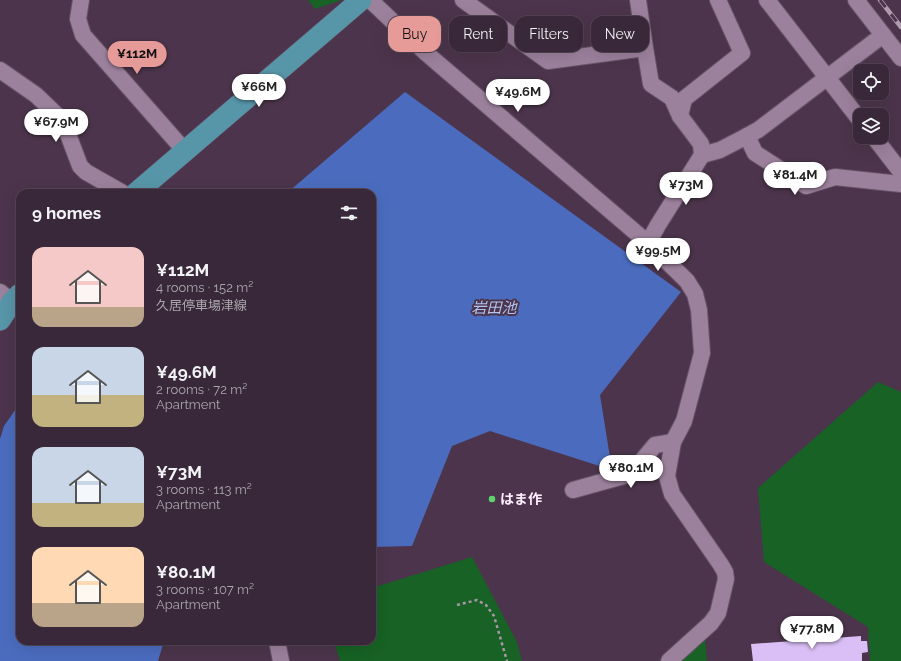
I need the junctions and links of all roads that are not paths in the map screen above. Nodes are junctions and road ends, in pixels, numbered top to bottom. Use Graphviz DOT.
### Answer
graph roads {
  1 [pos="82,0"];
  2 [pos="360,0"];
  3 [pos="370,0"];
  4 [pos="462,0"];
  5 [pos="638,0"];
  6 [pos="718,0"];
  7 [pos="767,0"];
  8 [pos="856,0"];
  9 [pos="640,16"];
  10 [pos="883,35"];
  11 [pos="614,52"];
  12 [pos="645,52"];
  13 [pos="901,58"];
  14 [pos="0,70"];
  15 [pos="827,78"];
  16 [pos="853,111"];
  17 [pos="680,116"];
  18 [pos="747,136"];
  19 [pos="879,144"];
  20 [pos="184,150"];
  21 [pos="702,155"];
  22 [pos="901,172"];
  23 [pos="901,184"];
  24 [pos="116,189"];
  25 [pos="140,189"];
  26 [pos="648,243"];
  27 [pos="11,296"];
  28 [pos="0,320"];
  29 [pos="673,442"];
  30 [pos="573,490"];
  31 [pos="278,645"];
  32 [pos="281,661"];
  33 [pos="669,661"];
  1 -- 20 [label="street"];
  2 -- 20 [label="main road"];
  3 -- 26 [label="street"];
  4 -- 11 [label="street"];
  5 -- 9 [label="street"];
  6 -- 17 [label="street"];
  7 -- 15 [label="street"];
  8 -- 10 [label="street"];
  10 -- 13 [label="street"];
  10 -- 15 [label="street"];
  12 -- 17 [label="street"];
  14 -- 24 [label="street"];
  15 -- 16 [label="street"];
  15 -- 18 [label="street"];
  17 -- 21 [label="street"];
  18 -- 21 [label="street"];
  18 -- 23 [label="street"];
  19 -- 22 [label="street"];
  20 -- 25 [label="main road"];
  21 -- 26 [label="street"];
  26 -- 29 [label="street"];
  27 -- 28 [label="main road"];
  29 -- 30 [label="street"];
  29 -- 33 [label="street"];
  31 -- 32 [label="street"];
}
